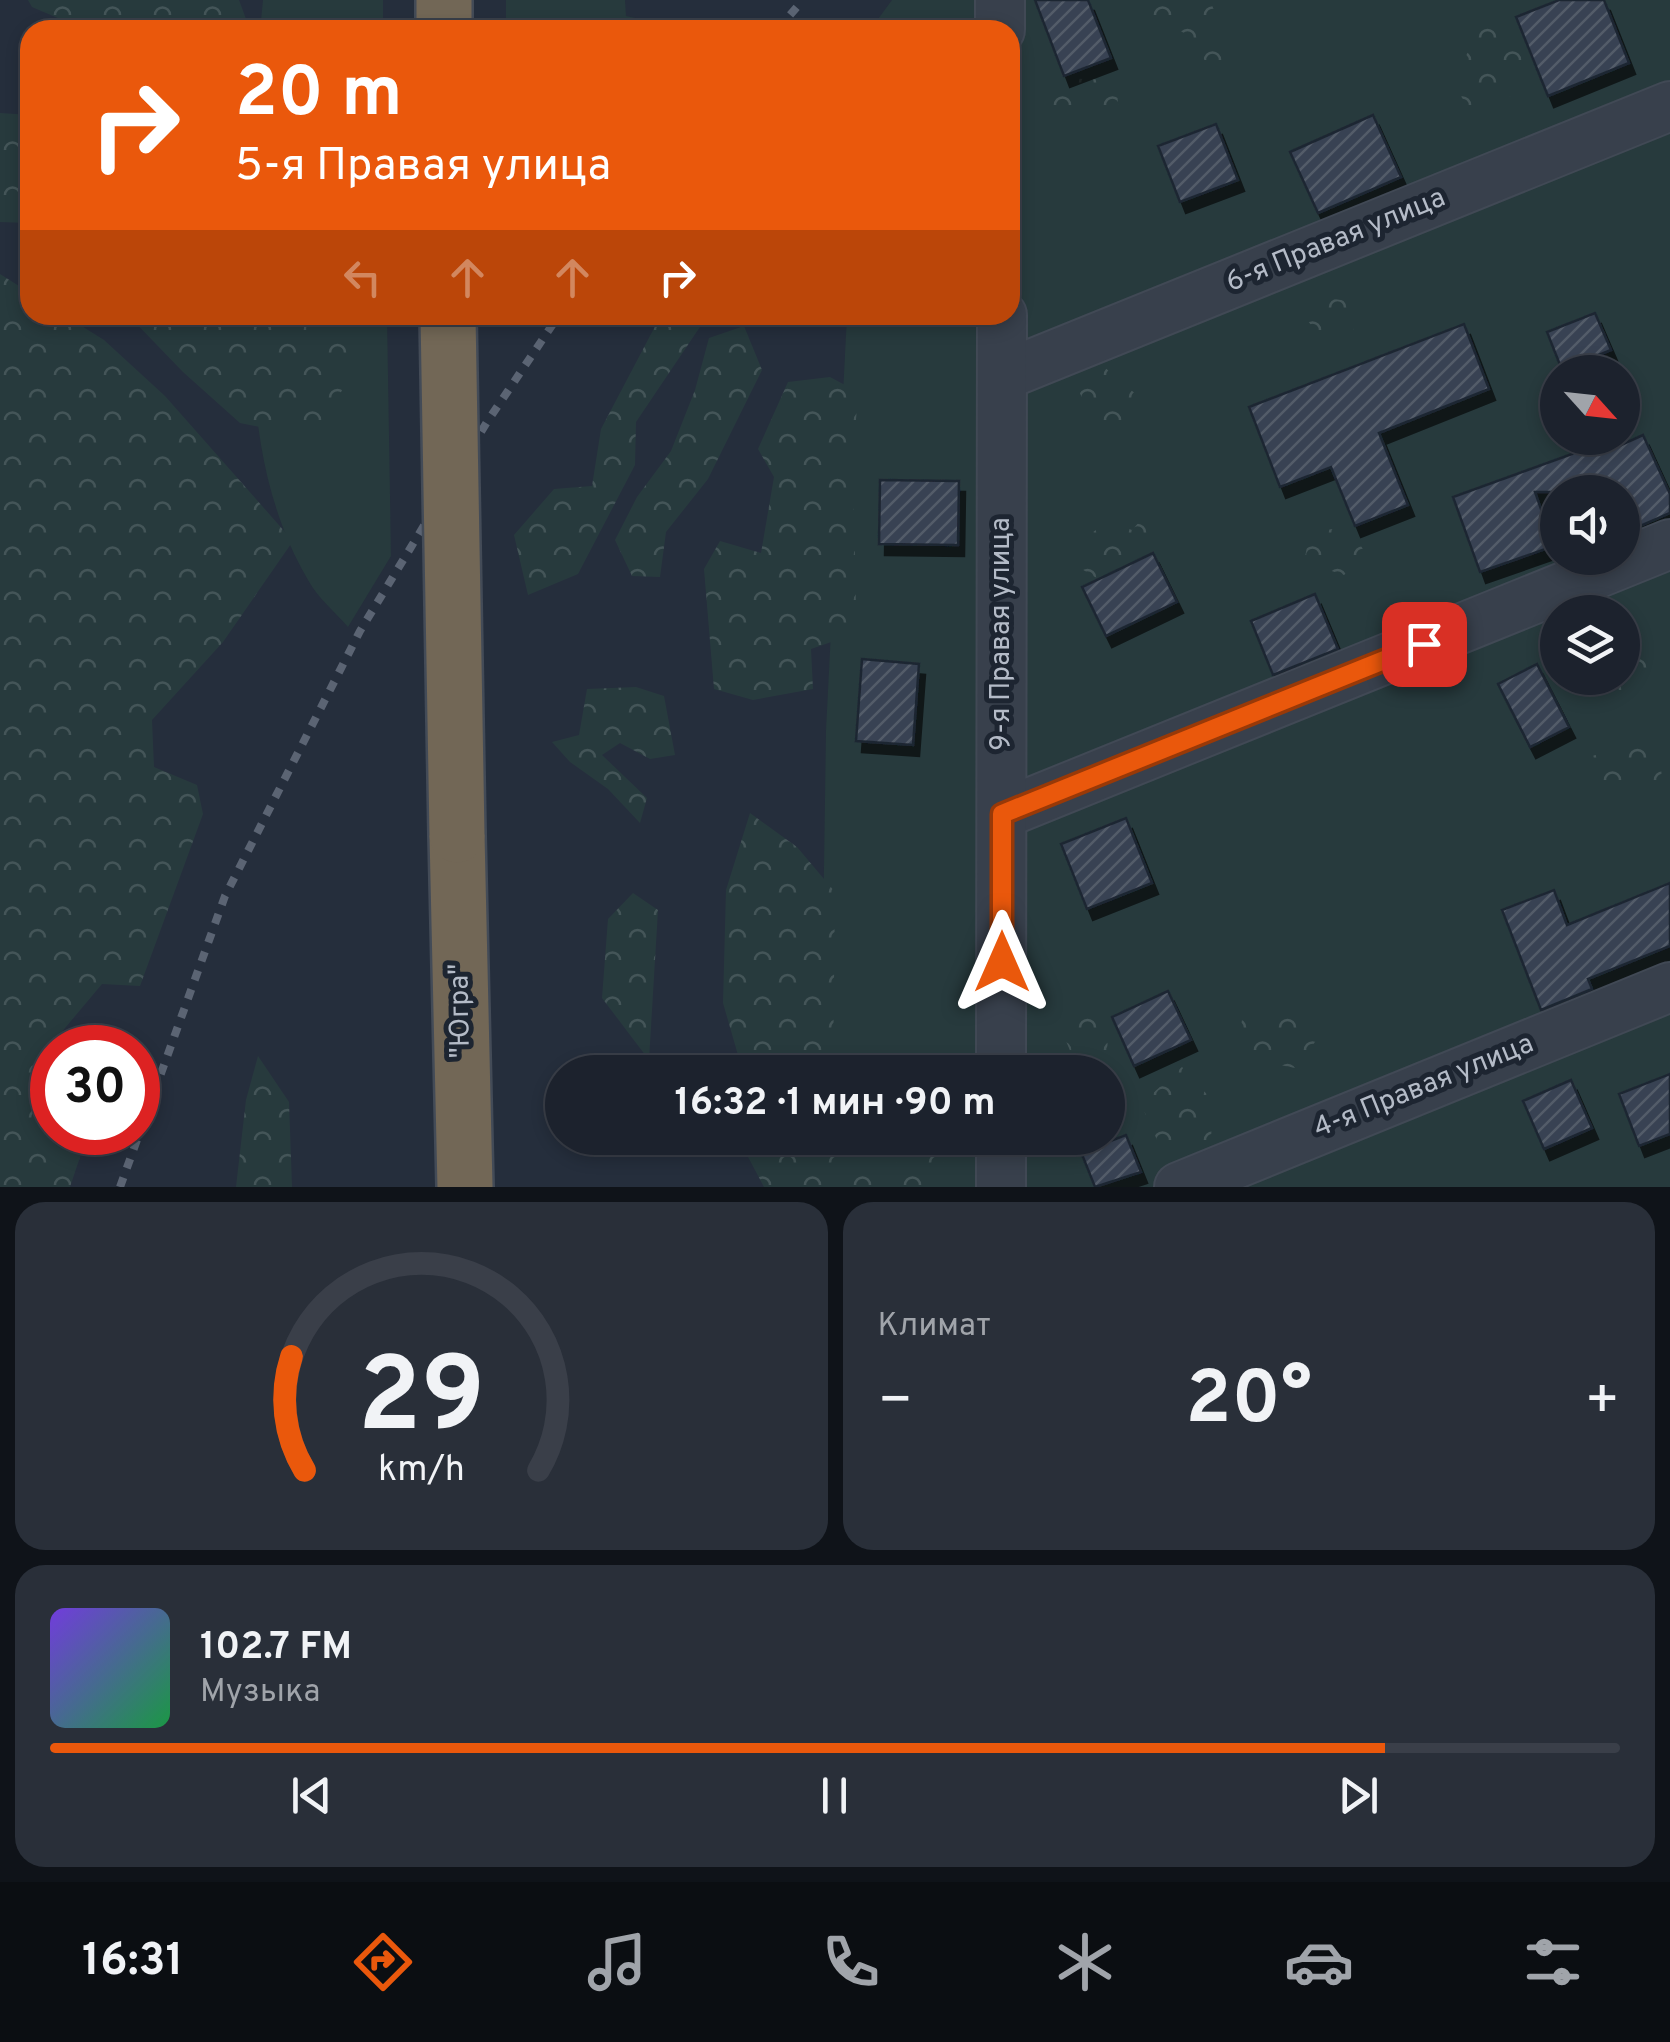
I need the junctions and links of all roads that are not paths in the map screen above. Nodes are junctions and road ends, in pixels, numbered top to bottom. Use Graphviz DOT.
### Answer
graph roads {
  1 [pos="1670,106"];
  2 [pos="448,325"];
  3 [pos="1002,325"];
  4 [pos="1002,376"];
  5 [pos="1670,544"];
  6 [pos="1002,814"];
  7 [pos="1670,987"];
  8 [pos="1001,1055"];
  9 [pos="1001,1155"];
  10 [pos="465,1187"];
  11 [pos="1001,1187"];
  12 [pos="1179,1187"];
  1 -- 4 [label="street, 6-я Правая улица"];
  2 -- 10 [label="highway, \"Югра\", bridge"];
  3 -- 4 [label="street, 9-я Правая улица"];
  4 -- 6 [label="street, 9-я Правая улица"];
  5 -- 6 [label="street"];
  6 -- 8 [label="street, 9-я Правая улица"];
  7 -- 12 [label="street, 4-я Правая улица"];
  9 -- 11 [label="street"];
}
